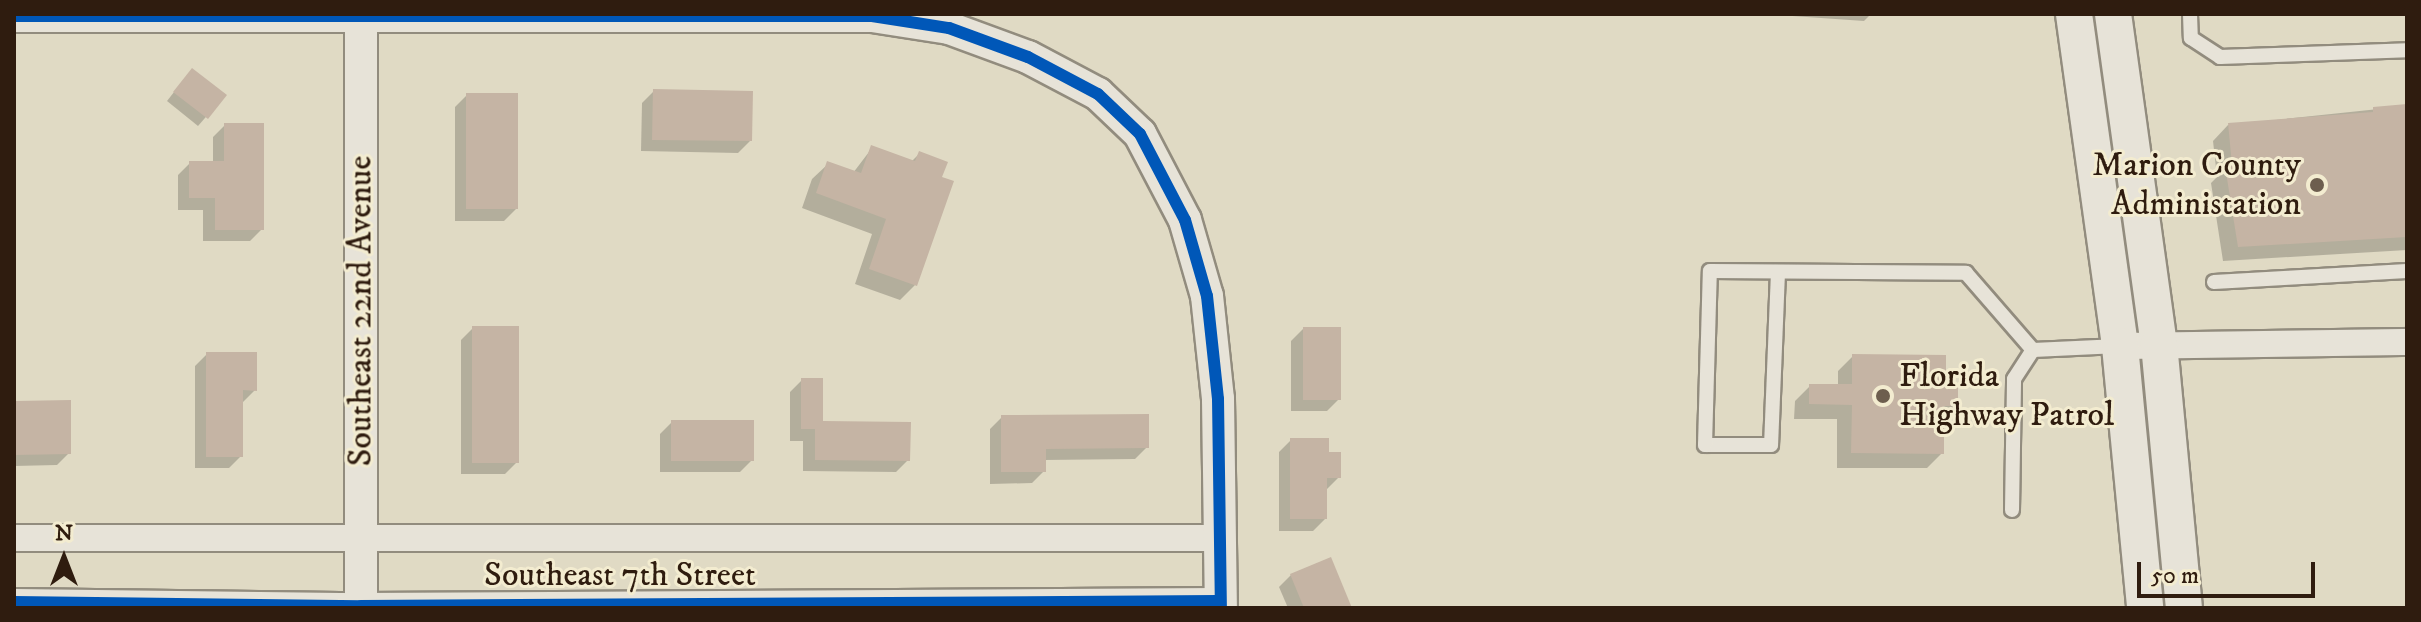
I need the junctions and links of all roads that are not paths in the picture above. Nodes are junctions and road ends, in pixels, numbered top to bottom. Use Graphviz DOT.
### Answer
graph roads {
  1 [pos="2074,14"];
  2 [pos="2113,14"];
  3 [pos="2190,14"];
  4 [pos="14,16"];
  5 [pos="361,16"];
  6 [pos="2407,50"];
  7 [pos="2407,271"];
  8 [pos="1778,272"];
  9 [pos="2214,282"];
  10 [pos="2407,342"];
  11 [pos="2159,344"];
  12 [pos="2120,346"];
  13 [pos="2033,350"];
  14 [pos="2012,510"];
  15 [pos="14,538"];
  16 [pos="1218,538"];
  17 [pos="361,540"];
  18 [pos="14,602"];
  19 [pos="1220,604"];
  20 [pos="361,607"];
  21 [pos="2145,608"];
  22 [pos="2184,608"];
  1 -- 12 [label="main road"];
  2 -- 11 [label="main road"];
  3 -- 6 [label="lane"];
  4 -- 5 [label="street"];
  5 -- 16 [label="street"];
  5 -- 17 [label="street, Southeast 22nd Avenue"];
  7 -- 9 [label="lane"];
  8 -- 8 [label="lane"];
  8 -- 13 [label="lane"];
  10 -- 11 [label="street"];
  11 -- 12 [label="street"];
  11 -- 22 [label="main road"];
  12 -- 13 [label="lane"];
  12 -- 21 [label="main road"];
  13 -- 14 [label="lane"];
  15 -- 17 [label="street, Southeast 7th Street"];
  16 -- 17 [label="street, Southeast 7th Street"];
  16 -- 19 [label="street"];
  17 -- 20 [label="street, Southeast 22nd Avenue"];
  18 -- 20 [label="street, Southeast 7th Street"];
  19 -- 20 [label="street, Southeast 7th Street"];
}
